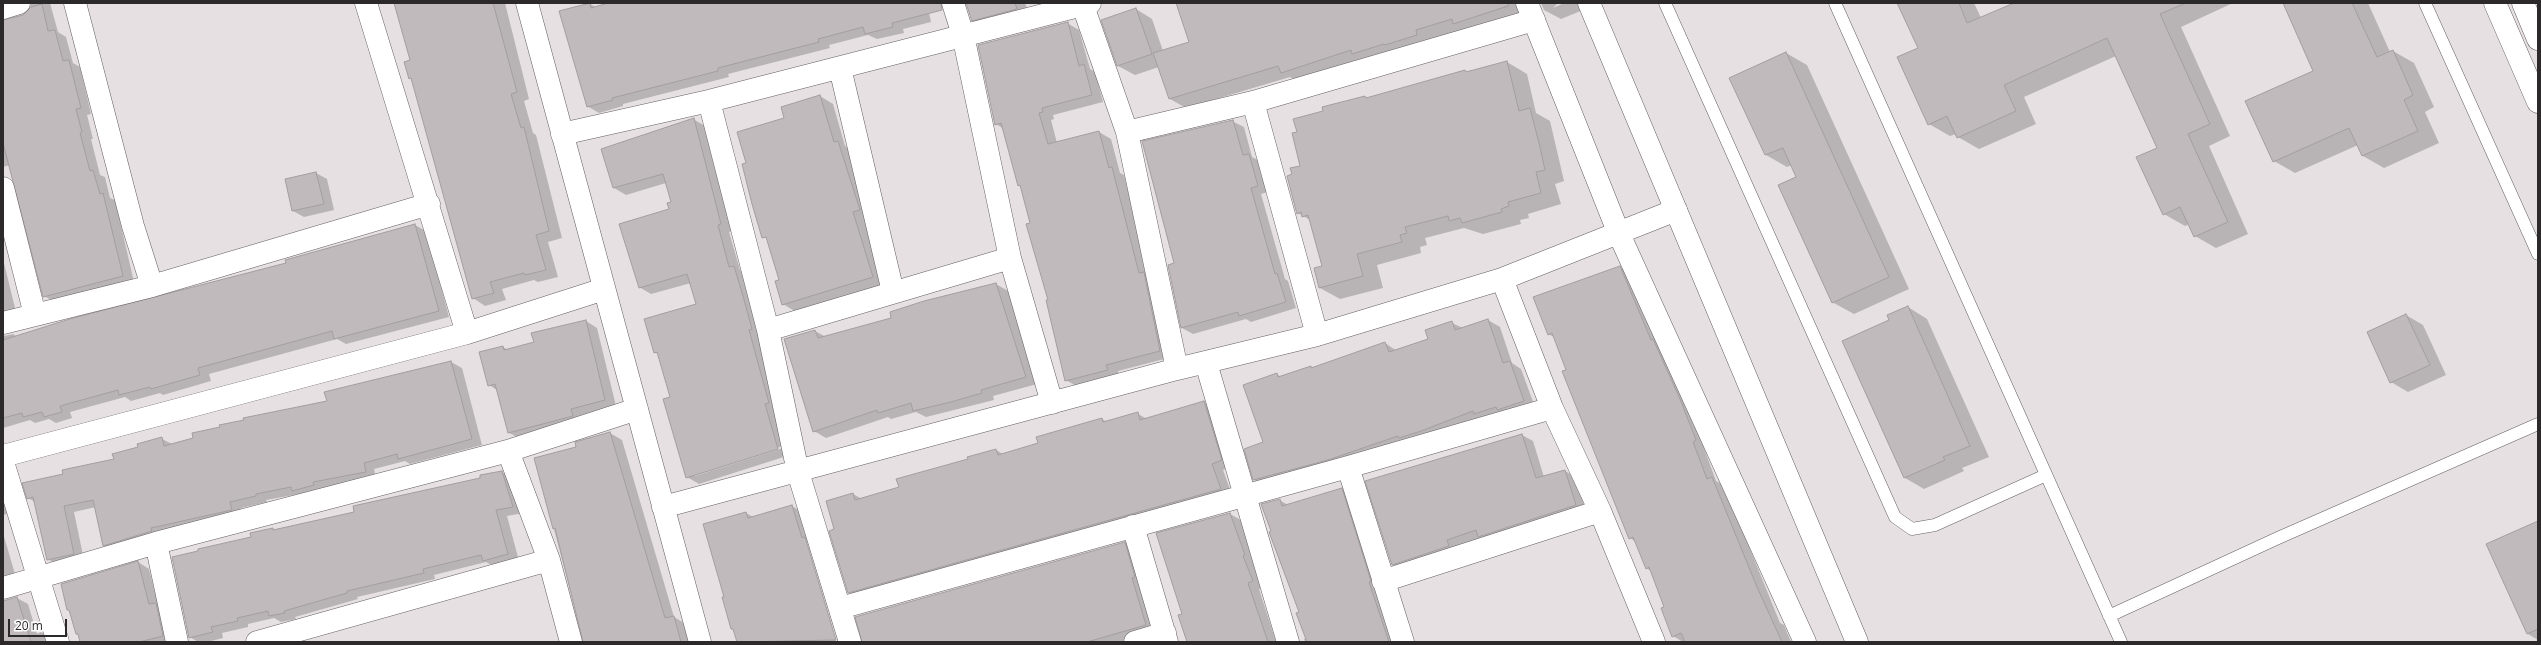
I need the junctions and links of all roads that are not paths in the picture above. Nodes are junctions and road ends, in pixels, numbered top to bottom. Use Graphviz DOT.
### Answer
graph roads {
  1 [pos="19,3"];
  2 [pos="75,3"];
  3 [pos="366,3"];
  4 [pos="953,3"];
  5 [pos="1589,3"];
  6 [pos="1665,3"];
  7 [pos="1835,3"];
  8 [pos="2425,3"];
  9 [pos="2495,3"];
  10 [pos="2523,3"];
  11 [pos="531,4"];
  12 [pos="1085,4"];
  13 [pos="3,8"];
  14 [pos="1530,11"];
  15 [pos="963,35"];
  16 [pos="2538,39"];
  17 [pos="840,68"];
  18 [pos="709,101"];
  19 [pos="1253,102"];
  20 [pos="2538,102"];
  21 [pos="1127,132"];
  22 [pos="562,134"];
  23 [pos="3,188"];
  24 [pos="429,204"];
  25 [pos="1676,210"];
  26 [pos="1619,234"];
  27 [pos="2538,254"];
  28 [pos="1010,258"];
  29 [pos="1502,279"];
  30 [pos="152,286"];
  31 [pos="604,289"];
  32 [pos="892,292"];
  33 [pos="34,315"];
  34 [pos="3,323"];
  35 [pos="768,330"];
  36 [pos="467,333"];
  37 [pos="1317,335"];
  38 [pos="1206,363"];
  39 [pos="1177,369"];
  40 [pos="1052,403"];
  41 [pos="1552,408"];
  42 [pos="637,409"];
  43 [pos="2538,424"];
  44 [pos="508,451"];
  45 [pos="3,456"];
  46 [pos="3,462"];
  47 [pos="1348,467"];
  48 [pos="798,472"];
  49 [pos="2046,475"];
  50 [pos="1244,496"];
  51 [pos="663,507"];
  52 [pos="1600,511"];
  53 [pos="1133,526"];
  54 [pos="156,543"];
  55 [pos="549,560"];
  56 [pos="39,578"];
  57 [pos="1384,581"];
  58 [pos="3,588"];
  59 [pos="840,608"];
  60 [pos="2109,616"];
  61 [pos="1166,638"];
  62 [pos="58,642"];
  63 [pos="177,642"];
  64 [pos="257,642"];
  65 [pos="571,642"];
  66 [pos="700,642"];
  67 [pos="850,642"];
  68 [pos="1136,642"];
  69 [pos="1288,642"];
  70 [pos="1402,642"];
  71 [pos="1654,642"];
  72 [pos="1805,642"];
  73 [pos="1857,642"];
  74 [pos="2122,642"];
  1 -- 13 [label="street"];
  2 -- 30 [label="street"];
  3 -- 24 [label="street"];
  4 -- 15 [label="street"];
  5 -- 25 [label="street"];
  6 -- 49 [label="lane"];
  7 -- 49 [label="lane"];
  8 -- 27 [label="lane"];
  9 -- 20 [label="street"];
  10 -- 16 [label="street"];
  11 -- 22 [label="street"];
  12 -- 15 [label="street"];
  12 -- 21 [label="street"];
  14 -- 19 [label="street"];
  14 -- 26 [label="street"];
  15 -- 17 [label="street"];
  15 -- 28 [label="street"];
  17 -- 18 [label="street"];
  17 -- 32 [label="street"];
  18 -- 22 [label="street"];
  18 -- 35 [label="street"];
  19 -- 21 [label="street"];
  19 -- 37 [label="street"];
  21 -- 39 [label="street"];
  22 -- 31 [label="street"];
  23 -- 33 [label="street"];
  24 -- 30 [label="street"];
  24 -- 36 [label="street"];
  25 -- 26 [label="street"];
  25 -- 73 [label="street"];
  26 -- 29 [label="street"];
  26 -- 72 [label="street"];
  28 -- 32 [label="street"];
  28 -- 40 [label="street"];
  29 -- 37 [label="street"];
  29 -- 41 [label="street"];
  30 -- 33 [label="street"];
  31 -- 36 [label="street"];
  31 -- 42 [label="street"];
  32 -- 35 [label="street"];
  33 -- 34 [label="street"];
  35 -- 48 [label="street"];
  36 -- 45 [label="street"];
  37 -- 38 [label="street"];
  38 -- 39 [label="street"];
  38 -- 50 [label="street"];
  39 -- 40 [label="street"];
  40 -- 48 [label="street"];
  41 -- 47 [label="street"];
  41 -- 52 [label="street"];
  42 -- 44 [label="street"];
  42 -- 51 [label="street"];
  43 -- 60 [label="lane"];
  44 -- 54 [label="street"];
  44 -- 55 [label="street"];
  46 -- 56 [label="street"];
  47 -- 50 [label="street"];
  47 -- 57 [label="street"];
  48 -- 51 [label="street"];
  48 -- 59 [label="street"];
  49 -- 60 [label="lane"];
  50 -- 53 [label="street"];
  50 -- 69 [label="street"];
  51 -- 66 [label="street"];
  52 -- 57 [label="street"];
  52 -- 71 [label="street"];
  53 -- 59 [label="street"];
  53 -- 61 [label="street"];
  54 -- 56 [label="street"];
  54 -- 63 [label="street"];
  55 -- 64 [label="street"];
  55 -- 65 [label="street"];
  56 -- 58 [label="street"];
  56 -- 62 [label="street"];
  57 -- 70 [label="street"];
  59 -- 67 [label="street"];
  60 -- 74 [label="lane"];
  61 -- 68 [label="street"];
}
